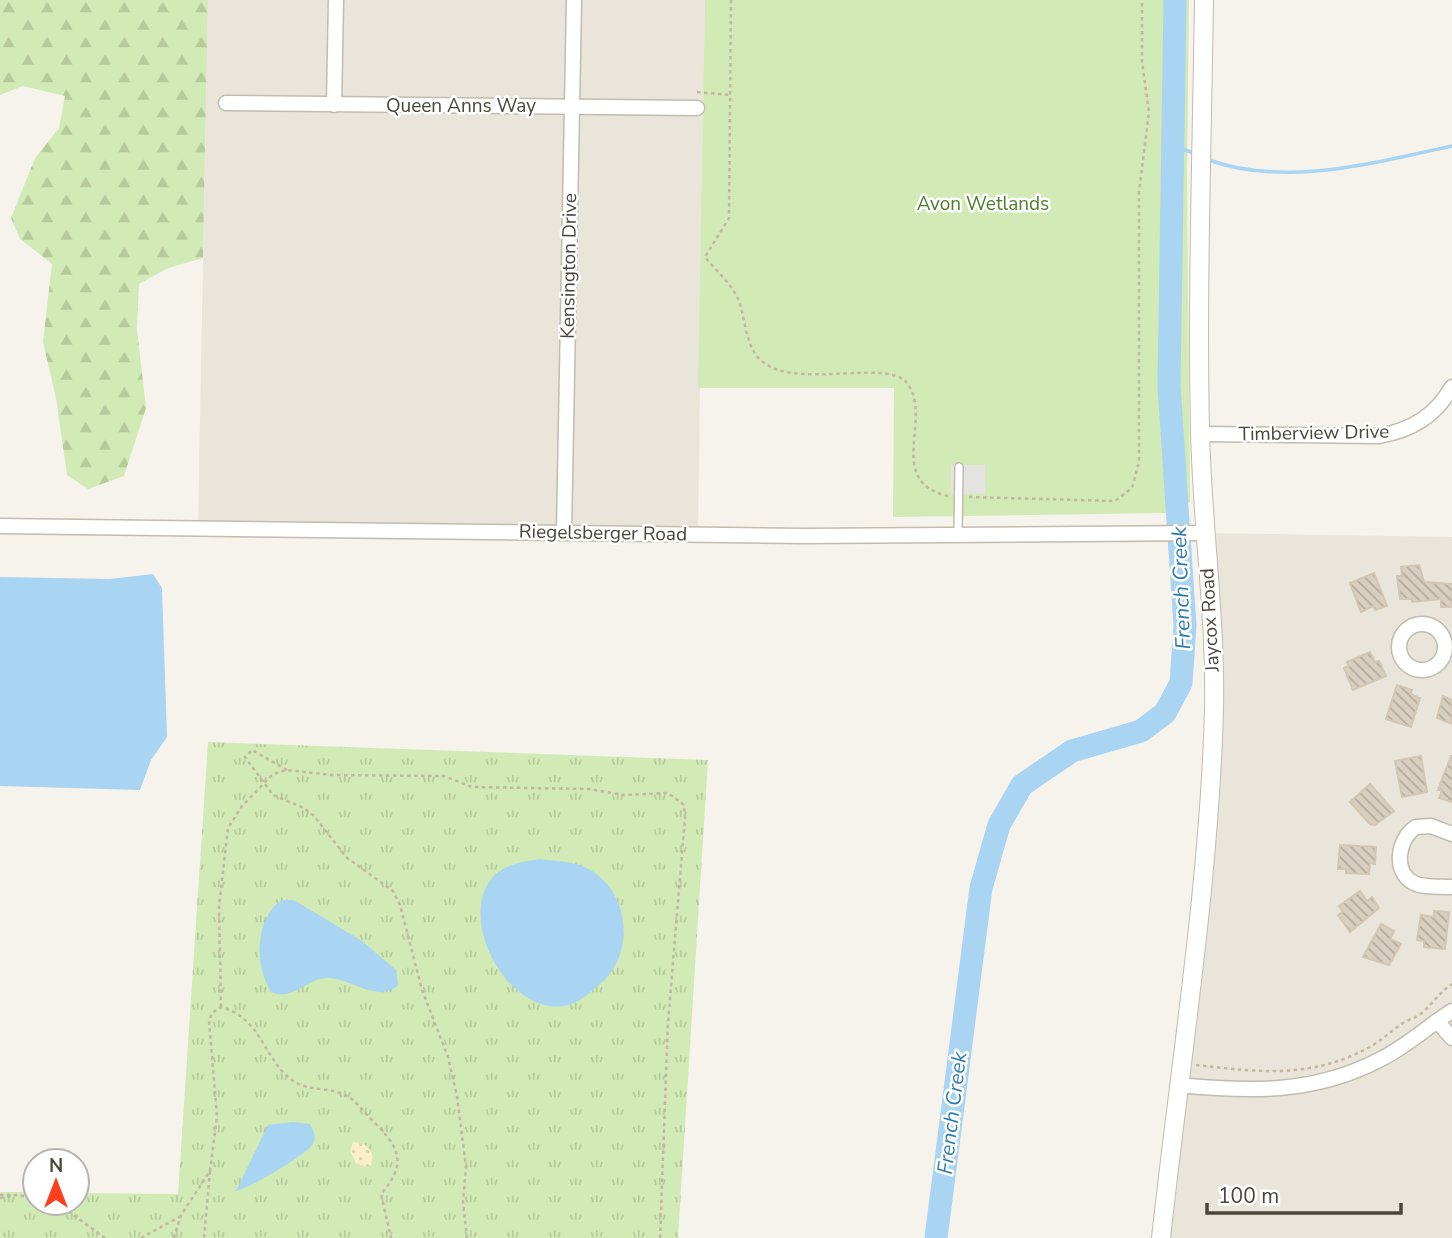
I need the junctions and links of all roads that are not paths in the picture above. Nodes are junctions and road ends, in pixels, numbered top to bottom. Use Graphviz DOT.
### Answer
graph roads {
  1 [pos="336,0"];
  2 [pos="574,0"];
  3 [pos="1205,0"];
  4 [pos="226,103"];
  5 [pos="334,105"];
  6 [pos="572,107"];
  7 [pos="697,108"];
  8 [pos="1452,387"];
  9 [pos="1200,434"];
  10 [pos="959,467"];
  11 [pos="0,526"];
  12 [pos="564,532"];
  13 [pos="1205,533"];
  14 [pos="958,534"];
  15 [pos="1452,834"];
  16 [pos="1452,887"];
  17 [pos="1452,1011"];
  18 [pos="1437,1021"];
  19 [pos="1452,1038"];
  20 [pos="1178,1085"];
  21 [pos="1161,1238"];
  1 -- 5 [label="street"];
  2 -- 6 [label="street, Kensington Drive"];
  3 -- 9 [label="street, Jaycox Road"];
  4 -- 5 [label="street, Queen Anns Way"];
  5 -- 6 [label="street, Queen Anns Way"];
  6 -- 7 [label="street, Queen Anns Way"];
  6 -- 12 [label="street, Kensington Drive"];
  8 -- 9 [label="street, Timberview Drive"];
  9 -- 13 [label="street, Jaycox Road"];
  10 -- 14 [label="lane"];
  11 -- 12 [label="street, Riegelsberger Road"];
  12 -- 14 [label="street, Riegelsberger Road"];
  13 -- 14 [label="street, Riegelsberger Road"];
  13 -- 20 [label="street, Jaycox Road"];
  15 -- 16 [label="street"];
  17 -- 18 [label="street"];
  18 -- 19 [label="street"];
  18 -- 20 [label="street"];
  20 -- 21 [label="street, Jaycox Road"];
}
